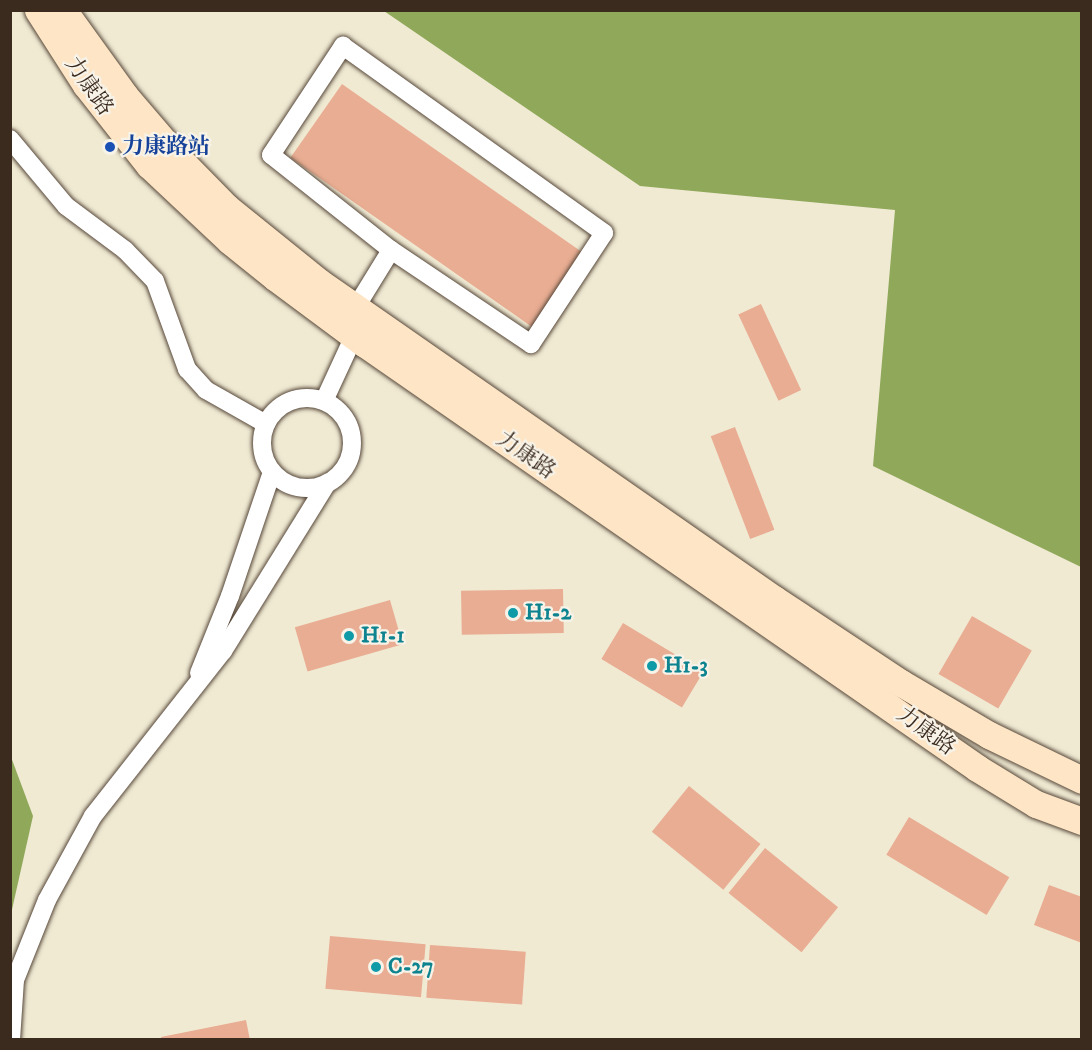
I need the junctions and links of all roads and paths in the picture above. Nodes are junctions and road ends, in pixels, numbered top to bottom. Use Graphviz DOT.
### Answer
graph roads {
  1 [pos="38,10"];
  2 [pos="63,10"];
  3 [pos="10,139"];
  4 [pos="18,159"];
  5 [pos="391,250"];
  6 [pos="356,308"];
  7 [pos="354,336"];
  8 [pos="324,401"];
  9 [pos="266,424"];
  10 [pos="272,472"];
  11 [pos="327,483"];
  12 [pos="194,685"];
  13 [pos="1082,780"];
  14 [pos="1082,821"];
  15 [pos="10,1040"];
  1 -- 7 [label="street, 力康路"];
  2 -- 6 [label="street, 力康路"];
  3 -- 4 [label="street"];
  4 -- 9 [label="street"];
  5 -- 5 [label="street"];
  5 -- 6 [label="street"];
  6 -- 13 [label="street, 力康路"];
  7 -- 8 [label="street"];
  7 -- 14 [label="street, 力康路"];
  8 -- 9 [label="street"];
  8 -- 11 [label="street"];
  9 -- 10 [label="street"];
  10 -- 11 [label="street"];
  10 -- 12 [label="street"];
  11 -- 12 [label="street"];
  12 -- 15 [label="street"];
}
